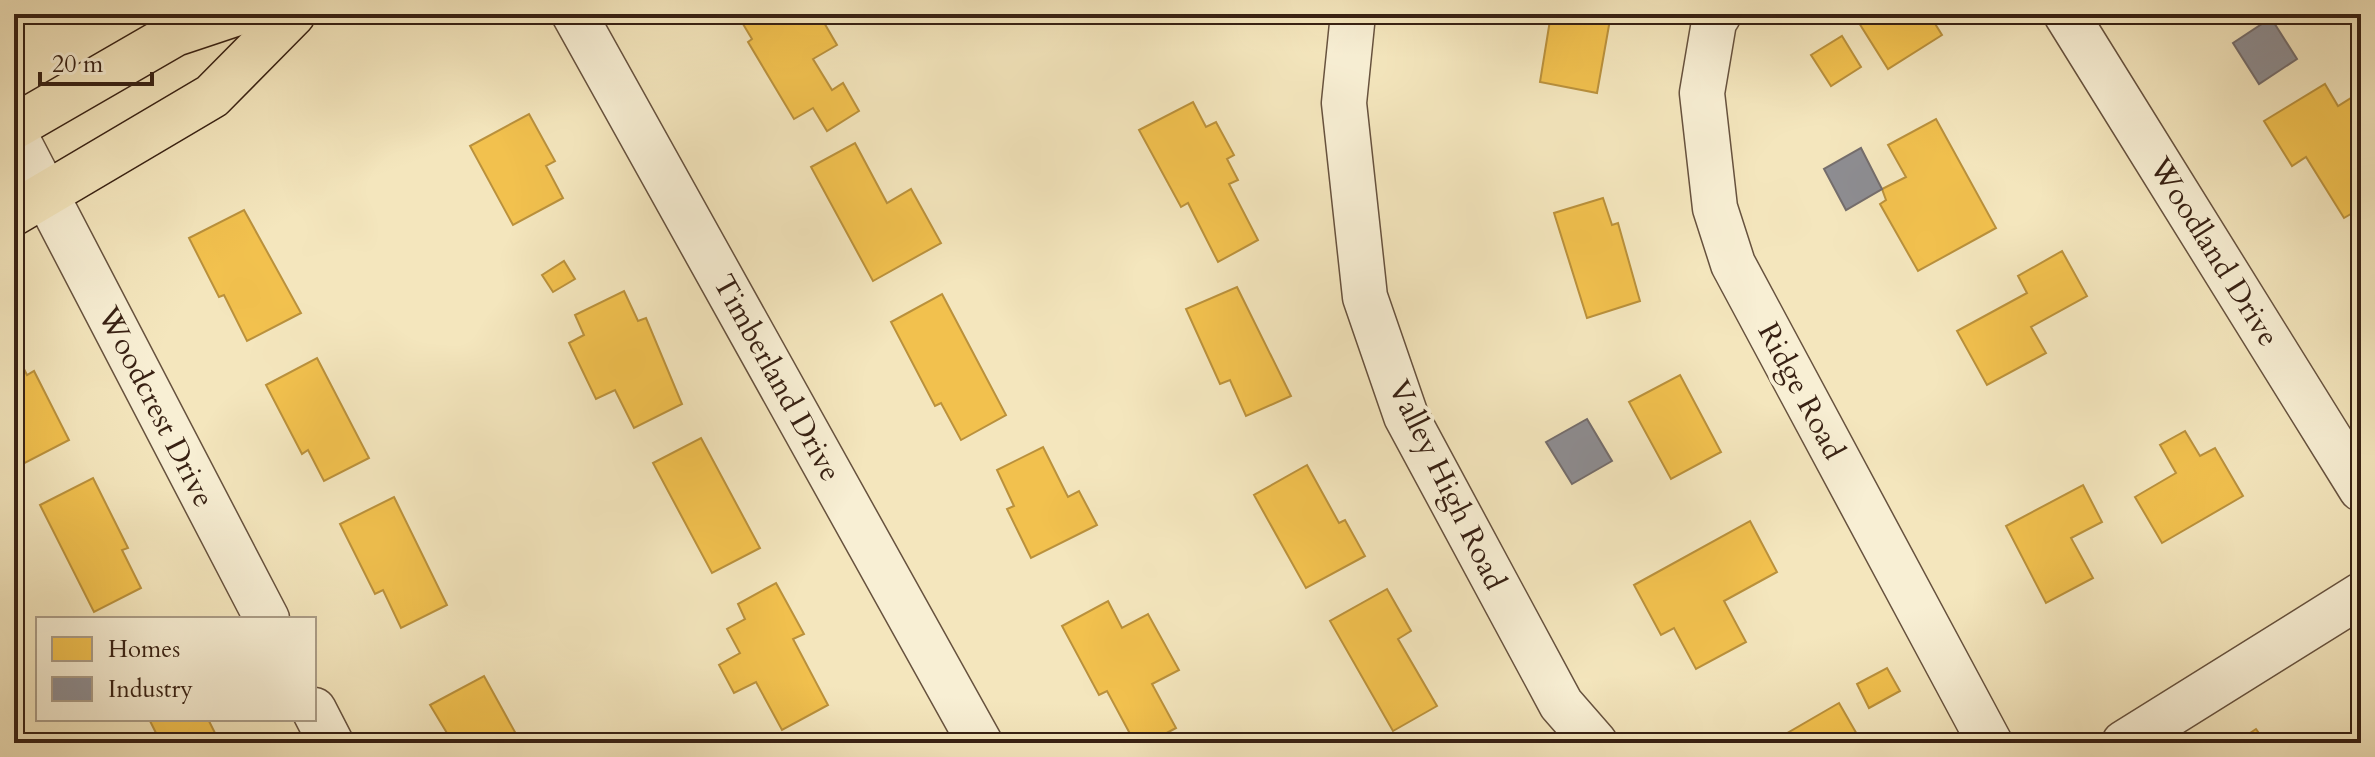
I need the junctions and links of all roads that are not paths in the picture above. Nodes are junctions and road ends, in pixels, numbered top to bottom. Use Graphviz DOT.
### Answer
graph roads {
  1 [pos="235,14"];
  2 [pos="293,14"];
  3 [pos="574,14"];
  4 [pos="1353,14"];
  5 [pos="1719,14"];
  6 [pos="2066,14"];
  7 [pos="14,127"];
  8 [pos="14,133"];
  9 [pos="30,204"];
  10 [pos="2361,489"];
  11 [pos="2361,595"];
  12 [pos="266,617"];
  13 [pos="316,714"];
  14 [pos="331,743"];
  15 [pos="980,743"];
  16 [pos="1595,743"];
  17 [pos="1990,743"];
  18 [pos="2124,743"];
  1 -- 7 [label="main road"];
  2 -- 9 [label="main road"];
  3 -- 15 [label="street, Timberland Drive"];
  4 -- 16 [label="street, Valley High Road"];
  5 -- 17 [label="street, Ridge Road"];
  6 -- 10 [label="street, Woodland Drive"];
  8 -- 9 [label="street, Woodcrest Drive"];
  9 -- 12 [label="street, Woodcrest Drive"];
  11 -- 18 [label="street"];
  13 -- 14 [label="street"];
}
